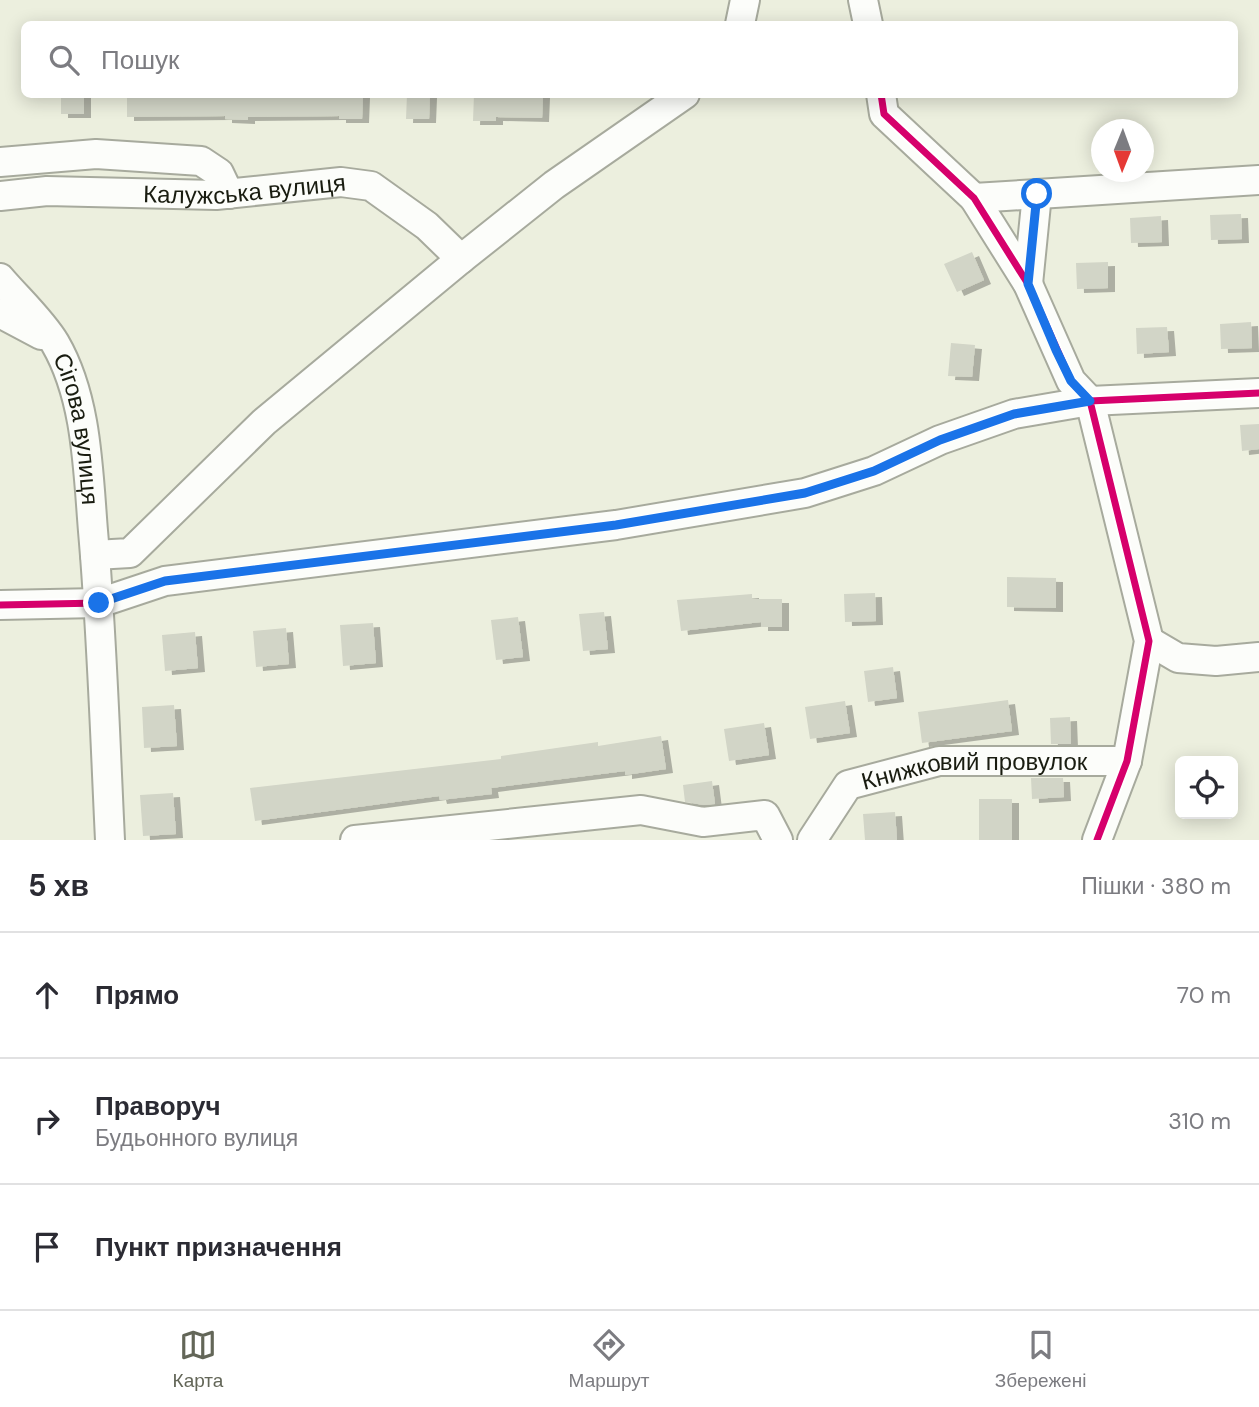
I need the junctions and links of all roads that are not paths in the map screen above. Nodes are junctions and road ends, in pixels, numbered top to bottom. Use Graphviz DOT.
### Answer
graph roads {
  1 [pos="745,0"];
  2 [pos="863,0"];
  3 [pos="741,21"];
  4 [pos="867,21"];
  5 [pos="679,98"];
  6 [pos="882,98"];
  7 [pos="0,162"];
  8 [pos="1259,180"];
  9 [pos="229,194"];
  10 [pos="1037,194"];
  11 [pos="0,196"];
  12 [pos="974,198"];
  13 [pos="461,259"];
  14 [pos="0,278"];
  15 [pos="1028,284"];
  16 [pos="0,313"];
  17 [pos="54,342"];
  18 [pos="1259,393"];
  19 [pos="1090,401"];
  20 [pos="130,553"];
  21 [pos="95,555"];
  22 [pos="165,581"];
  23 [pos="99,603"];
  24 [pos="0,606"];
  25 [pos="1149,641"];
  26 [pos="1259,657"];
  27 [pos="1127,761"];
  28 [pos="110,840"];
  29 [pos="355,840"];
  30 [pos="778,840"];
  31 [pos="812,840"];
  32 [pos="1097,840"];
  1 -- 3 [label="street"];
  2 -- 4 [label="street"];
  5 -- 13 [label="street"];
  6 -- 12 [label="street"];
  7 -- 9 [label="street"];
  8 -- 10 [label="street"];
  9 -- 11 [label="street, Калужська вулиця"];
  9 -- 13 [label="street, Калужська вулиця"];
  10 -- 12 [label="street"];
  10 -- 15 [label="street"];
  12 -- 15 [label="street"];
  13 -- 20 [label="street"];
  14 -- 17 [label="street, Сігова вулиця"];
  15 -- 19 [label="street"];
  16 -- 17 [label="street"];
  17 -- 21 [label="street, Сігова вулиця"];
  18 -- 19 [label="street"];
  19 -- 22 [label="street"];
  19 -- 25 [label="street"];
  20 -- 21 [label="street"];
  20 -- 22 [label="street"];
  21 -- 23 [label="street, Сігова вулиця"];
  22 -- 23 [label="street"];
  23 -- 24 [label="street"];
  23 -- 28 [label="street, Сігова вулиця"];
  25 -- 26 [label="street"];
  25 -- 27 [label="street"];
  27 -- 31 [label="street, Книжковий провулок"];
  27 -- 32 [label="street"];
  29 -- 30 [label="street"];
}
